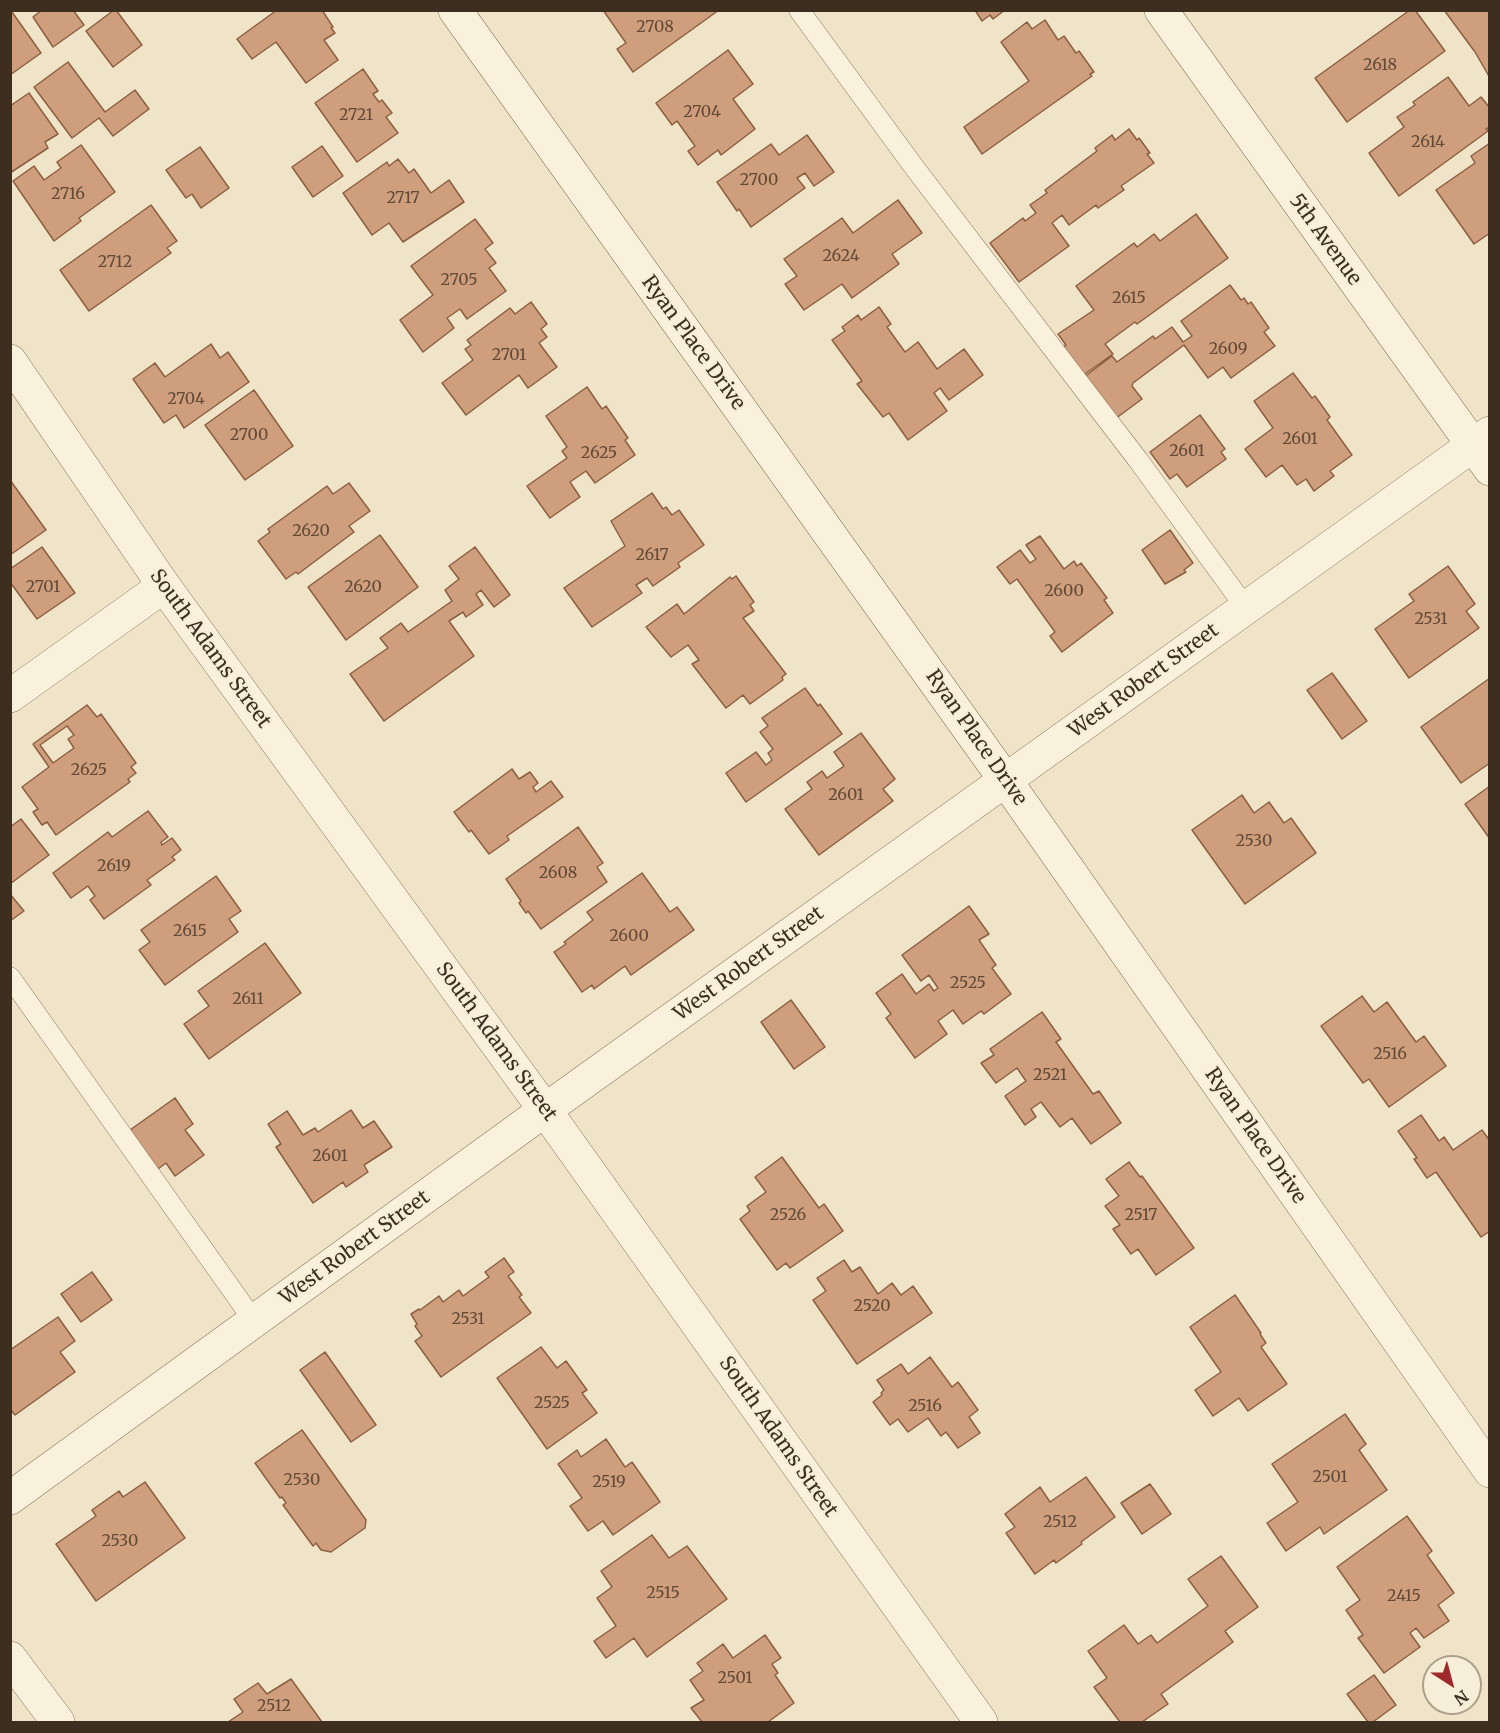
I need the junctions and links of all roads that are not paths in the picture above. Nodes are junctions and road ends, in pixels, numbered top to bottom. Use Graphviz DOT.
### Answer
graph roads {
  1 [pos="455,10"];
  2 [pos="799,10"];
  3 [pos="1161,10"];
  4 [pos="10,362"];
  5 [pos="1484,449"];
  6 [pos="164,586"];
  7 [pos="1246,608"];
  8 [pos="10,696"];
  9 [pos="1006,781"];
  10 [pos="10,977"];
  11 [pos="545,1110"];
  12 [pos="254,1321"];
  13 [pos="1490,1471"];
  14 [pos="10,1498"];
  15 [pos="10,1658"];
  16 [pos="58,1722"];
  17 [pos="981,1722"];
  1 -- 9 [label="street, Ryan Place Drive"];
  2 -- 7 [label="lane"];
  3 -- 5 [label="street, 5th Avenue"];
  4 -- 6 [label="street, South Adams Street"];
  5 -- 7 [label="street, West Robert Street"];
  6 -- 8 [label="street"];
  6 -- 11 [label="street, South Adams Street"];
  7 -- 9 [label="street, West Robert Street"];
  9 -- 11 [label="street, West Robert Street"];
  9 -- 13 [label="street, Ryan Place Drive"];
  10 -- 12 [label="lane"];
  11 -- 12 [label="street, West Robert Street"];
  11 -- 17 [label="street, South Adams Street"];
  12 -- 14 [label="street, West Robert Street"];
  15 -- 16 [label="street"];
}
